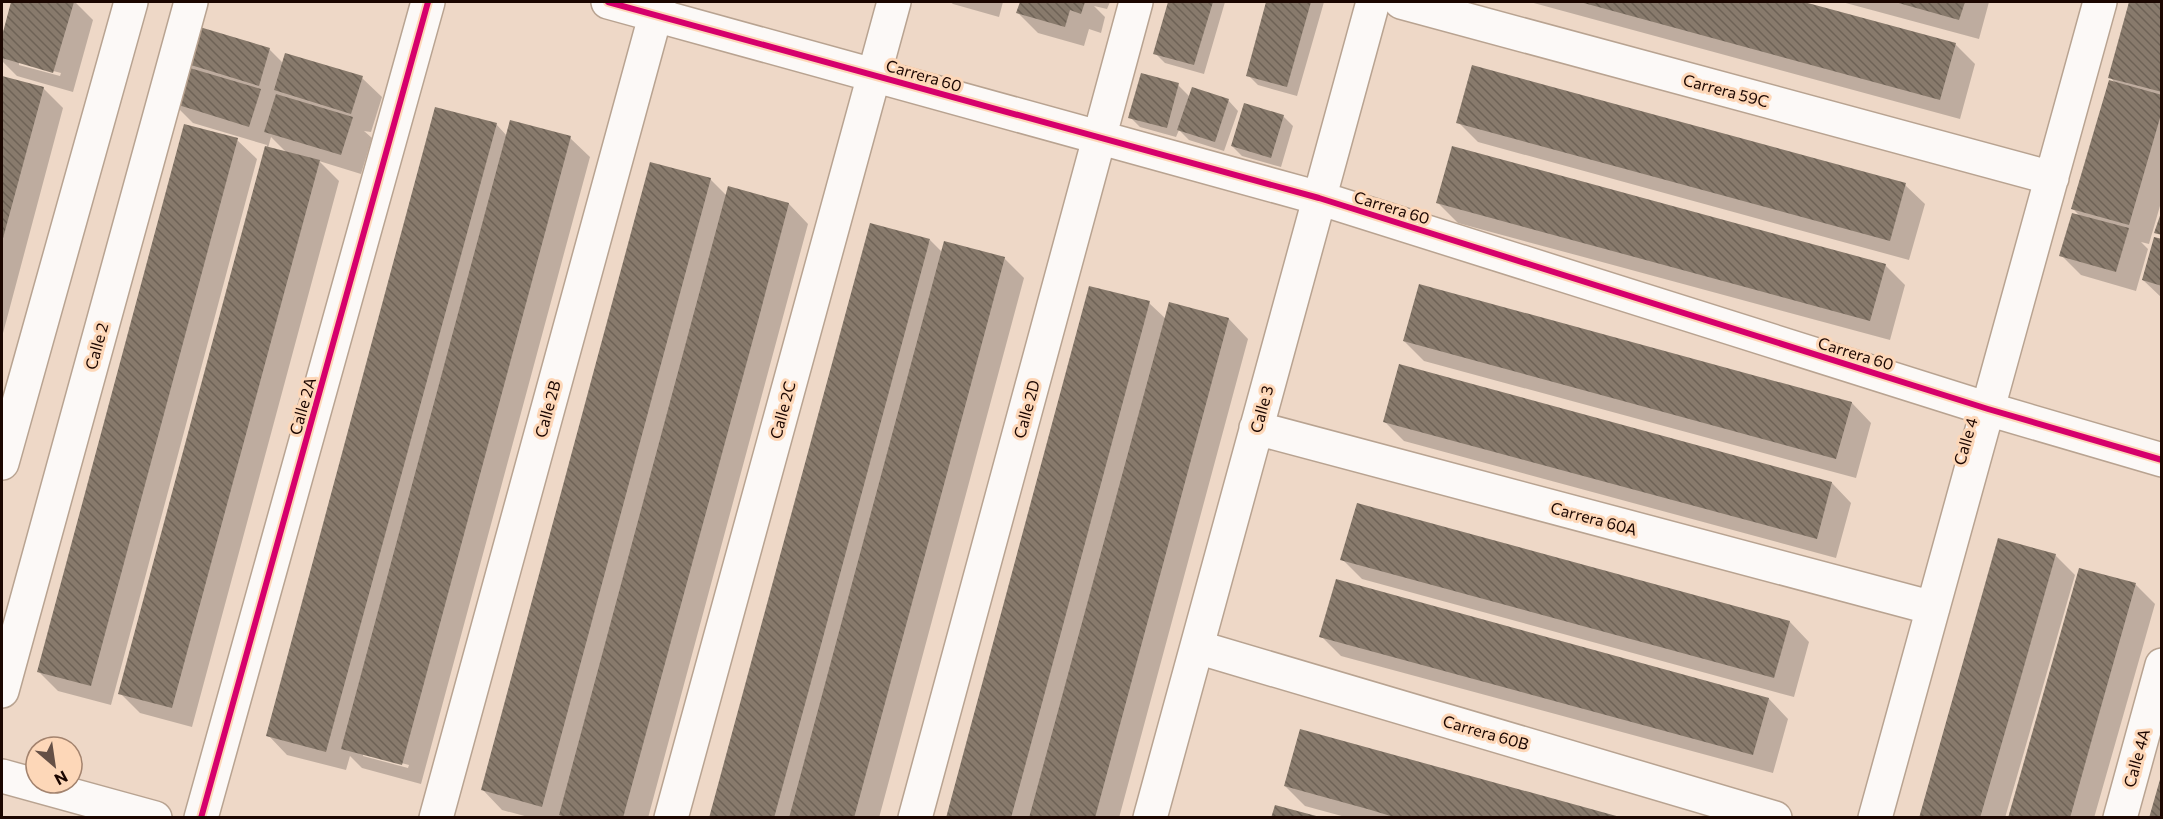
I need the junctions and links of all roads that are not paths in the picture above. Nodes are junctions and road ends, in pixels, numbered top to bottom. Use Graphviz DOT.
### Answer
graph roads {
  1 [pos="131,2"];
  2 [pos="191,2"];
  3 [pos="428,2"];
  4 [pos="608,2"];
  5 [pos="894,2"];
  6 [pos="1136,2"];
  7 [pos="1373,2"];
  8 [pos="1401,2"];
  9 [pos="2100,2"];
  10 [pos="657,8"];
  11 [pos="873,75"];
  12 [pos="1099,138"];
  13 [pos="2052,178"];
  14 [pos="1319,198"];
  15 [pos="1988,409"];
  16 [pos="1256,428"];
  17 [pos="2162,460"];
  18 [pos="2,463"];
  19 [pos="1933,608"];
  20 [pos="1197,647"];
  21 [pos="2162,664"];
  22 [pos="2,691"];
  23 [pos="2,776"];
  24 [pos="155,818"];
  25 [pos="201,818"];
  26 [pos="436,818"];
  27 [pos="671,818"];
  28 [pos="915,818"];
  29 [pos="1150,818"];
  30 [pos="1775,818"];
  31 [pos="1875,818"];
  32 [pos="2120,818"];
  1 -- 18 [label="street"];
  2 -- 22 [label="street, Calle 2"];
  3 -- 25 [label="street, Calle 2A"];
  4 -- 10 [label="street, Carrera 60"];
  5 -- 11 [label="street, Calle 2C"];
  6 -- 12 [label="street, Calle 2D"];
  7 -- 14 [label="street, Calle 3"];
  8 -- 13 [label="street, Carrera 59C"];
  9 -- 13 [label="street, Calle 4"];
  10 -- 11 [label="street, Carrera 60"];
  10 -- 26 [label="street, Calle 2B"];
  11 -- 12 [label="street, Carrera 60"];
  11 -- 27 [label="street, Calle 2C"];
  12 -- 14 [label="street, Carrera 60"];
  12 -- 28 [label="street, Calle 2D"];
  13 -- 15 [label="street, Calle 4"];
  14 -- 15 [label="street, Carrera 60"];
  14 -- 16 [label="street, Calle 3"];
  15 -- 17 [label="street, Carrera 60"];
  15 -- 19 [label="street, Calle 4"];
  16 -- 19 [label="street, Carrera 60A"];
  16 -- 20 [label="street, Calle 3"];
  19 -- 31 [label="street, Calle 4"];
  20 -- 29 [label="street, Calle 3"];
  20 -- 30 [label="street, Carrera 60B"];
  21 -- 32 [label="street, Calle 4A"];
  23 -- 24 [label="street"];
}
